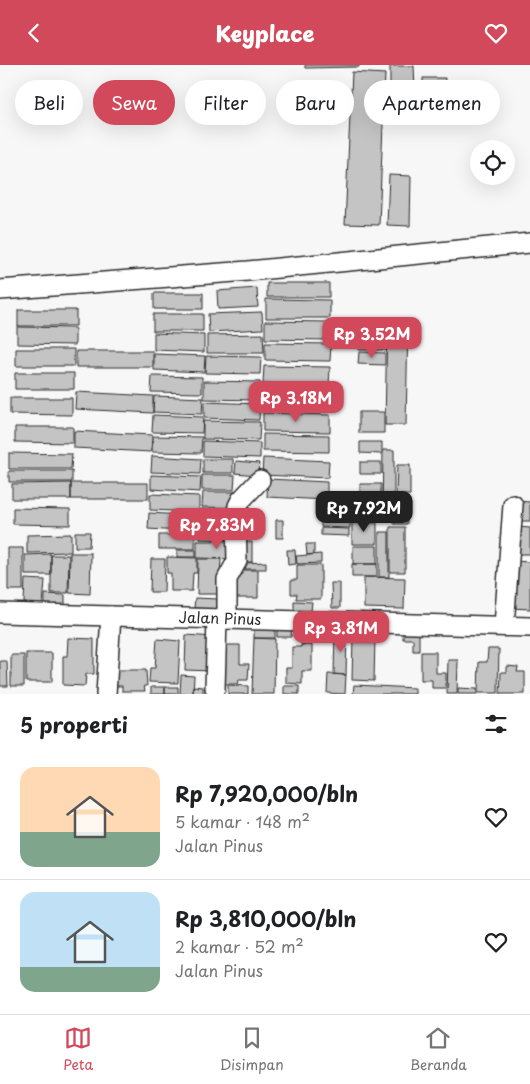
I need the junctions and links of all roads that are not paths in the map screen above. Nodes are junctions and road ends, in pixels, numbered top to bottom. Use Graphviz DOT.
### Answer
graph roads {
  1 [pos="530,243"];
  2 [pos="0,290"];
  3 [pos="260,479"];
  4 [pos="513,505"];
  5 [pos="0,613"];
  6 [pos="111,616"];
  7 [pos="222,619"];
  8 [pos="504,626"];
  9 [pos="530,627"];
  10 [pos="215,688"];
  11 [pos="106,694"];
  1 -- 2 [label="street"];
  3 -- 7 [label="street"];
  4 -- 8 [label="street"];
  5 -- 6 [label="street, Jalan Pinus"];
  6 -- 7 [label="street, Jalan Pinus"];
  6 -- 11 [label="street"];
  7 -- 8 [label="street, Jalan Pinus"];
  7 -- 10 [label="street"];
  8 -- 9 [label="street, Jalan Pinus"];
}
